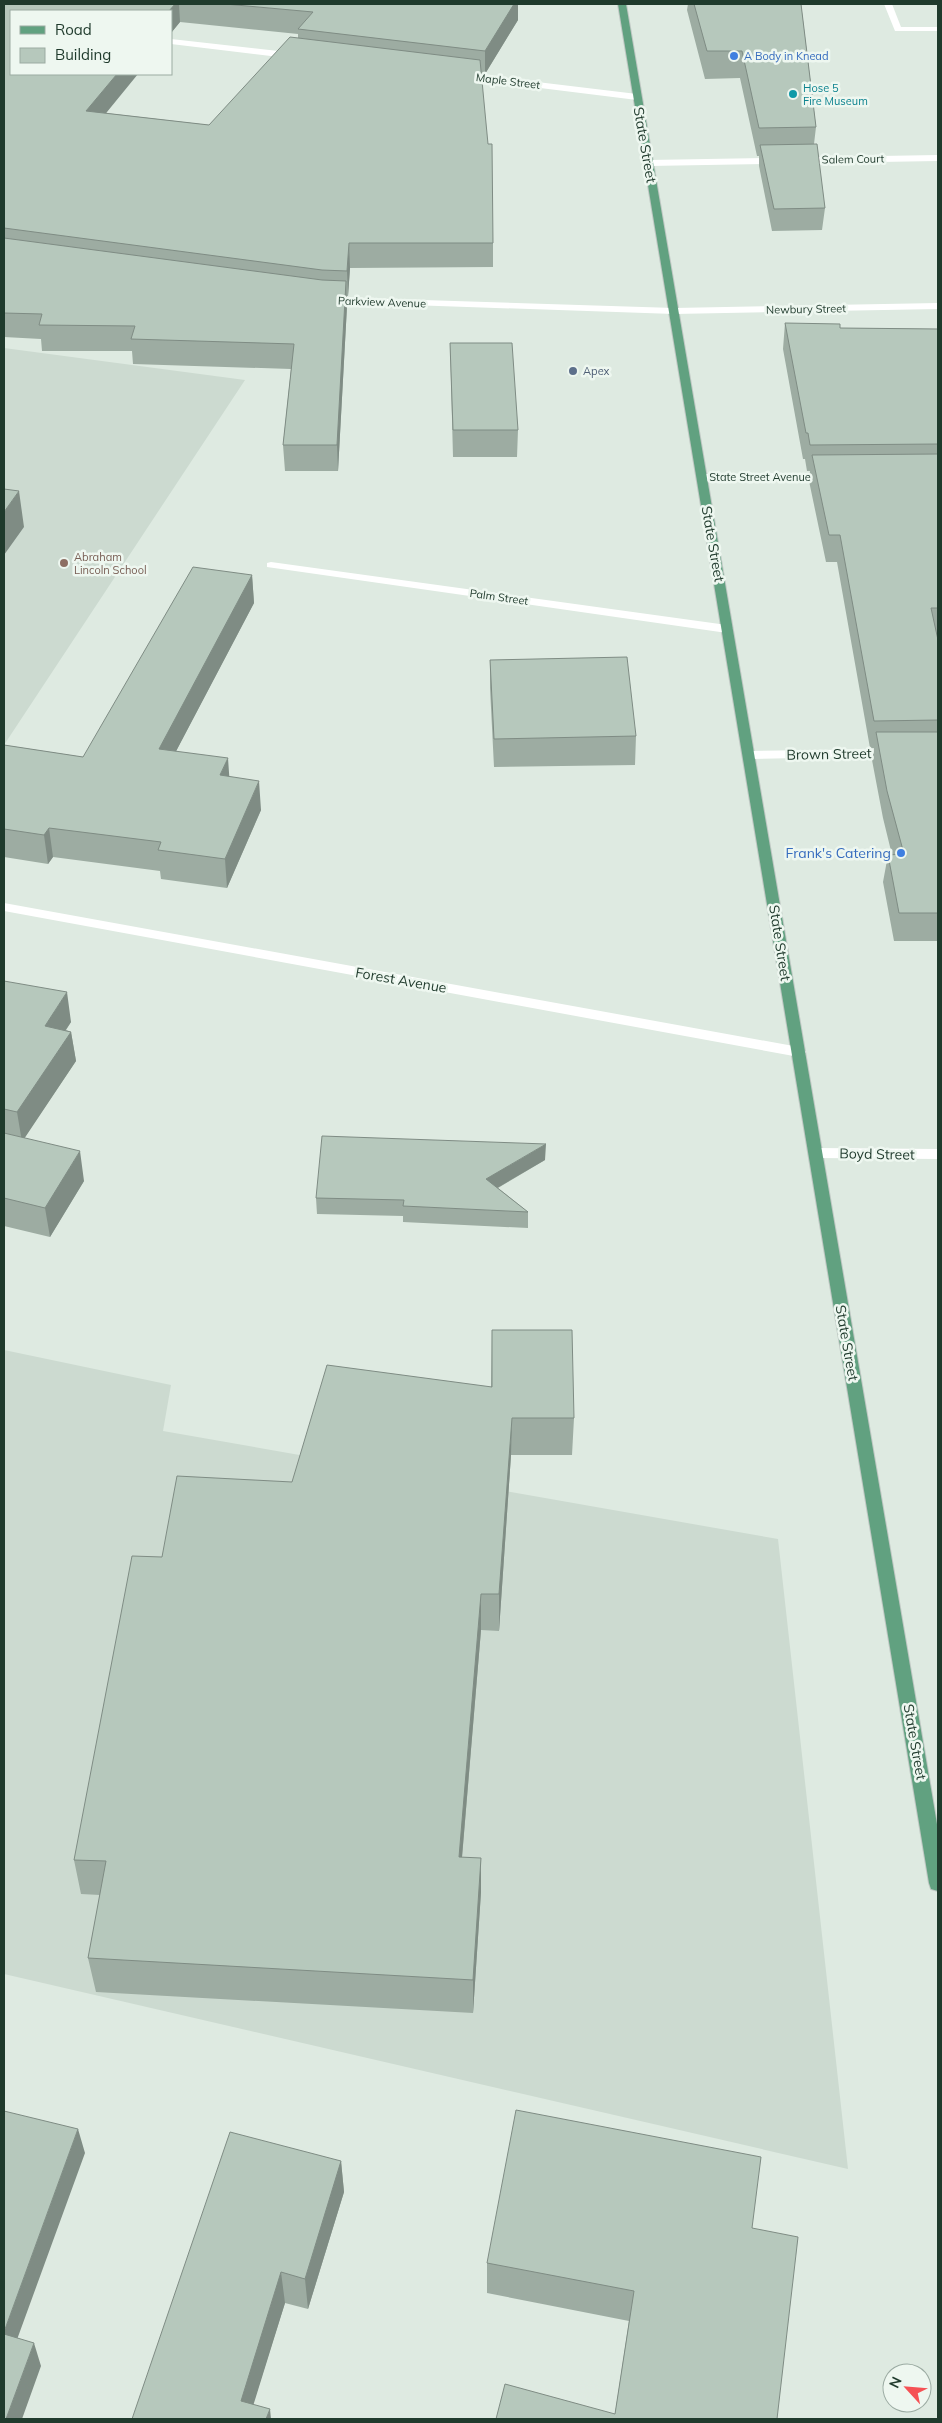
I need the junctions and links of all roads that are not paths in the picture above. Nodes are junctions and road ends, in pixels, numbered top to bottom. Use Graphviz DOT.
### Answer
graph roads {
  1 [pos="622,4"];
  2 [pos="888,4"];
  3 [pos="938,29"];
  4 [pos="172,41"];
  5 [pos="310,58"];
  6 [pos="449,74"];
  7 [pos="637,97"];
  8 [pos="938,158"];
  9 [pos="649,163"];
  10 [pos="313,299"];
  11 [pos="938,306"];
  12 [pos="674,311"];
  13 [pos="840,476"];
  14 [pos="702,478"];
  15 [pos="271,565"];
  16 [pos="727,629"];
  17 [pos="908,753"];
  18 [pos="749,755"];
  19 [pos="4,907"];
  20 [pos="798,1052"];
  21 [pos="816,1153"];
  22 [pos="938,1154"];
  23 [pos="937,1872"];
  1 -- 7 [label="main road, State Street"];
  2 -- 3 [label="street"];
  4 -- 5 [label="street"];
  6 -- 7 [label="street, Maple Street"];
  7 -- 9 [label="main road, State Street"];
  8 -- 9 [label="street, Salem Court"];
  9 -- 12 [label="main road, State Street"];
  10 -- 12 [label="street, Parkview Avenue"];
  11 -- 12 [label="street, Newbury Street"];
  12 -- 14 [label="main road, State Street"];
  13 -- 14 [label="street, State Street Avenue"];
  14 -- 16 [label="main road, State Street"];
  15 -- 16 [label="street, Palm Street"];
  16 -- 18 [label="main road, State Street"];
  17 -- 18 [label="street, Brown Street"];
  18 -- 20 [label="main road, State Street"];
  19 -- 20 [label="street, Forest Avenue"];
  20 -- 21 [label="main road, State Street"];
  21 -- 22 [label="street, Boyd Street"];
  21 -- 23 [label="main road, State Street"];
}
